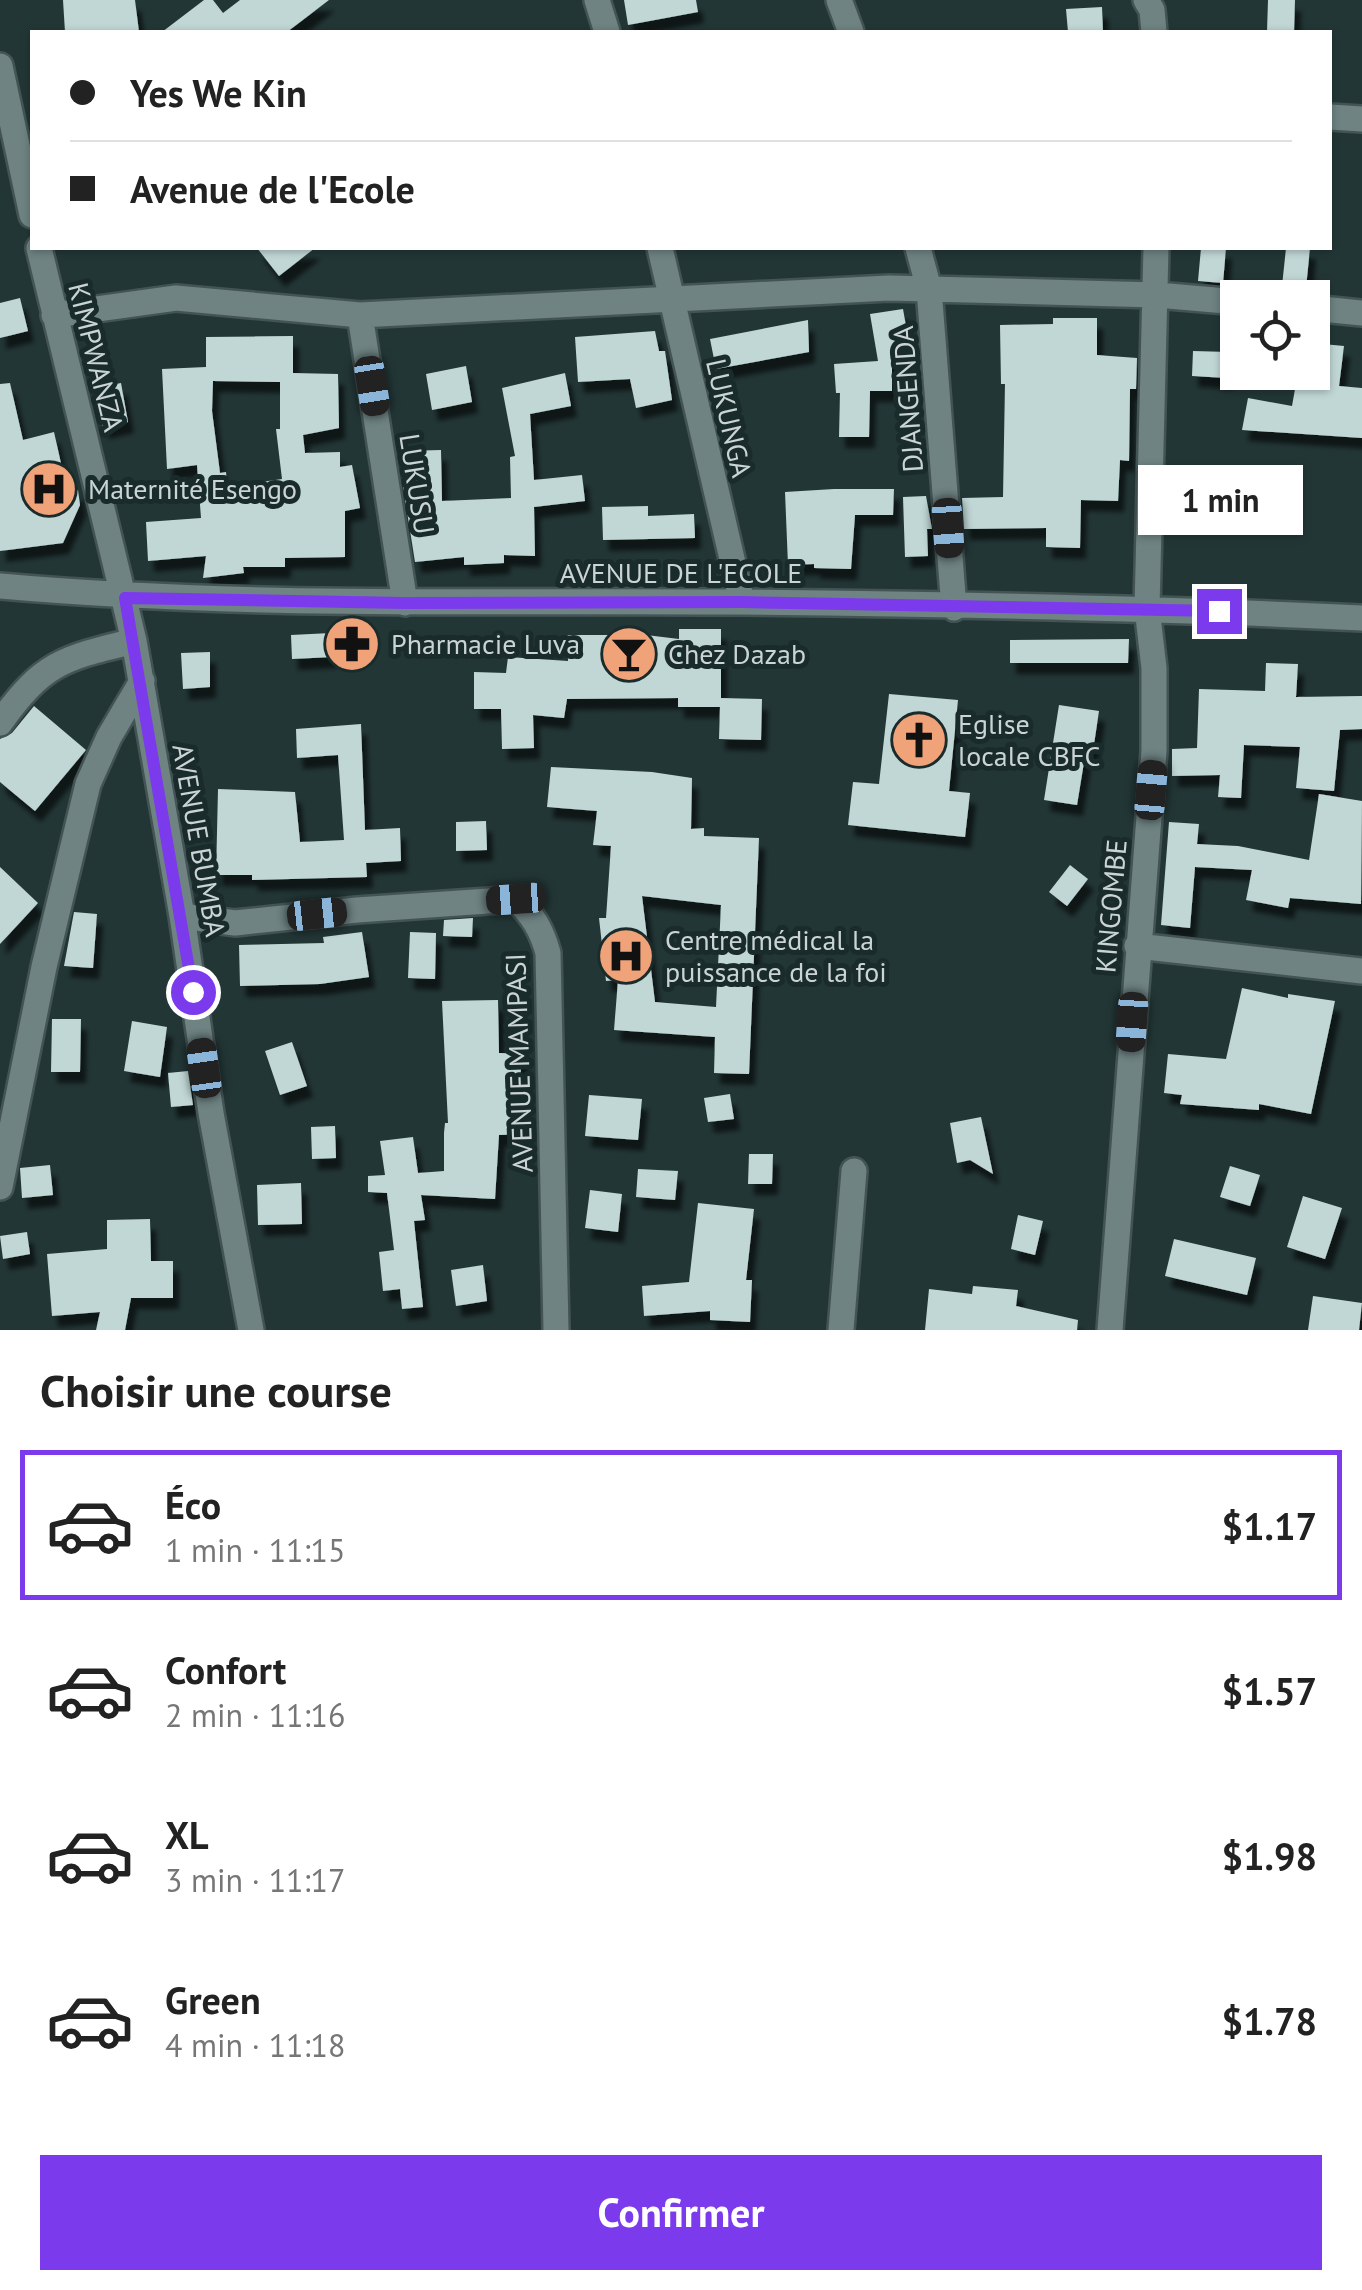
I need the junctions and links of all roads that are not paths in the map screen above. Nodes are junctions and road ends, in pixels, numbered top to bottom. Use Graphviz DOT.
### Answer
graph roads {
  1 [pos="597,0"];
  2 [pos="839,0"];
  3 [pos="1146,0"];
  4 [pos="606,30"];
  5 [pos="850,30"];
  6 [pos="1154,30"];
  7 [pos="0,66"];
  8 [pos="1332,117"];
  9 [pos="1362,119"];
  10 [pos="30,206"];
  11 [pos="40,250"];
  12 [pos="660,250"];
  13 [pos="919,250"];
  14 [pos="1156,250"];
  15 [pos="929,289"];
  16 [pos="1157,295"];
  17 [pos="1220,300"];
  18 [pos="671,301"];
  19 [pos="1330,309"];
  20 [pos="1362,312"];
  21 [pos="54,314"];
  22 [pos="360,314"];
  23 [pos="0,586"];
  24 [pos="125,598"];
  25 [pos="742,602"];
  26 [pos="404,603"];
  27 [pos="954,608"];
  28 [pos="1148,608"];
  29 [pos="1362,618"];
  30 [pos="134,641"];
  31 [pos="142,680"];
  32 [pos="0,723"];
  33 [pos="182,916"];
  34 [pos="1138,946"];
  35 [pos="1362,972"];
  36 [pos="854,1170"];
  37 [pos="0,1187"];
  38 [pos="250,1330"];
  39 [pos="556,1330"];
  40 [pos="841,1330"];
  41 [pos="1110,1330"];
  1 -- 4 [label="street"];
  2 -- 5 [label="street"];
  3 -- 6 [label="street"];
  7 -- 10 [label="street"];
  8 -- 9 [label="street"];
  11 -- 21 [label="street, KIMPWANZA"];
  12 -- 18 [label="street, LUKUNGA"];
  13 -- 15 [label="street, DJANGENDA"];
  14 -- 16 [label="street, KINGOMBE"];
  15 -- 16 [label="street"];
  15 -- 18 [label="street"];
  15 -- 27 [label="street, DJANGENDA"];
  16 -- 17 [label="street"];
  16 -- 28 [label="street, KINGOMBE"];
  18 -- 22 [label="street"];
  18 -- 25 [label="street, LUKUNGA"];
  19 -- 20 [label="street"];
  21 -- 22 [label="street"];
  21 -- 24 [label="street, KIMPWANZA"];
  22 -- 26 [label="street, LUKUSU"];
  23 -- 24 [label="street, AVENUE DE L'ECOLE"];
  24 -- 26 [label="street, AVENUE DE L'ECOLE"];
  24 -- 30 [label="street, AVENUE BUMBA"];
  25 -- 26 [label="street, AVENUE DE L'ECOLE"];
  25 -- 27 [label="street, AVENUE DE L'ECOLE"];
  27 -- 28 [label="street, AVENUE DE L'ECOLE"];
  28 -- 29 [label="street, AVENUE DE L'ECOLE"];
  28 -- 34 [label="street, KINGOMBE"];
  30 -- 31 [label="street, AVENUE BUMBA"];
  30 -- 32 [label="street"];
  31 -- 33 [label="street, AVENUE BUMBA"];
  31 -- 37 [label="street"];
  33 -- 38 [label="street, AVENUE BUMBA"];
  33 -- 39 [label="street, AVENUE MAMPASI"];
  34 -- 35 [label="street"];
  34 -- 41 [label="street, KINGOMBE"];
  36 -- 40 [label="street"];
}
